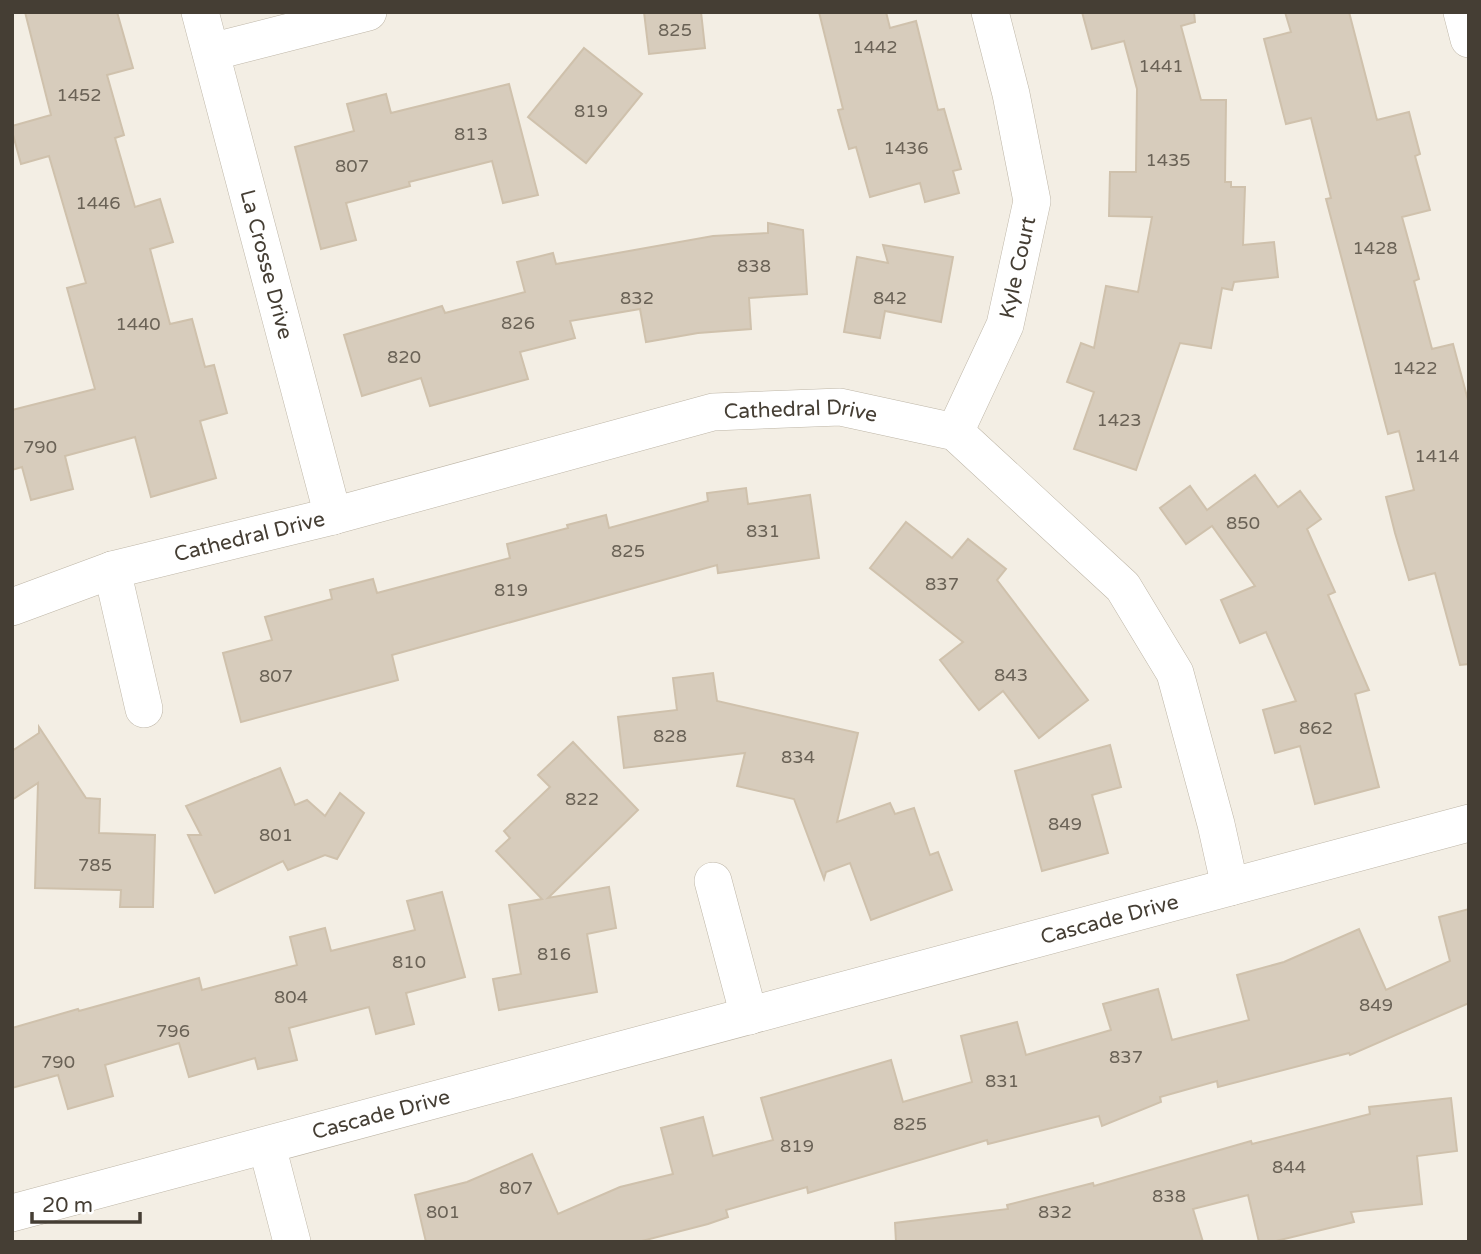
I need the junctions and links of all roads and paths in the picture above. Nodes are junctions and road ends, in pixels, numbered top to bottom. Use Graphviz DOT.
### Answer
graph roads {
  1 [pos="200,12"];
  2 [pos="368,12"];
  3 [pos="990,12"];
  4 [pos="1462,12"];
  5 [pos="1469,39"];
  6 [pos="211,52"];
  7 [pos="955,432"];
  8 [pos="333,516"];
  9 [pos="111,570"];
  10 [pos="12,607"];
  11 [pos="144,709"];
  12 [pos="1469,823"];
  13 [pos="713,881"];
  14 [pos="1230,887"];
  15 [pos="749,1016"];
  16 [pos="267,1146"];
  17 [pos="12,1213"];
  18 [pos="292,1242"];
  1 -- 6 [label="street, La Crosse Drive"];
  2 -- 6 [label="street"];
  3 -- 7 [label="street, Kyle Court"];
  4 -- 5 [label="street"];
  6 -- 8 [label="street, La Crosse Drive"];
  7 -- 8 [label="street, Cathedral Drive"];
  7 -- 14 [label="street"];
  8 -- 9 [label="street, Cathedral Drive"];
  9 -- 10 [label="street, Cathedral Drive"];
  9 -- 11 [label="street"];
  12 -- 14 [label="street, Cascade Drive"];
  13 -- 15 [label="street"];
  14 -- 15 [label="street, Cascade Drive"];
  15 -- 16 [label="street, Cascade Drive"];
  16 -- 17 [label="street, Cascade Drive"];
  16 -- 18 [label="street"];
}
